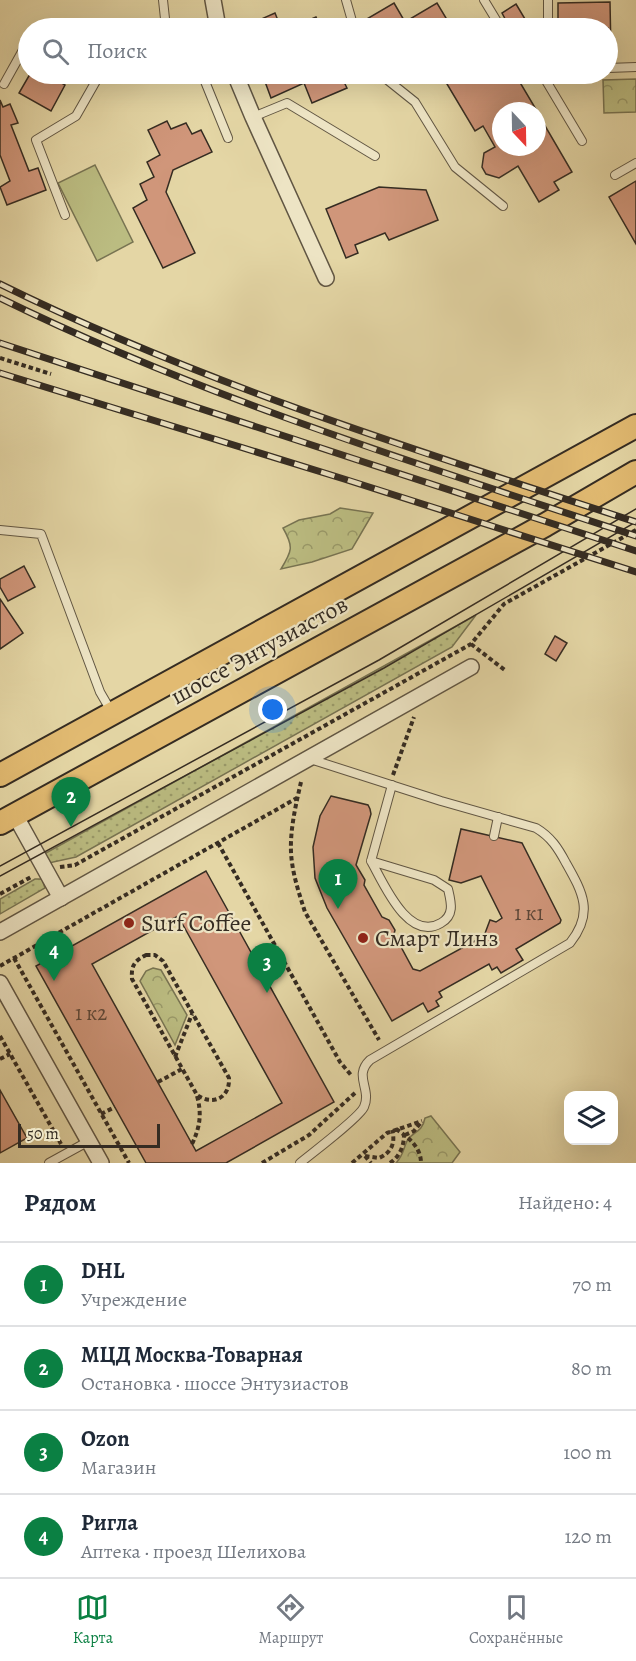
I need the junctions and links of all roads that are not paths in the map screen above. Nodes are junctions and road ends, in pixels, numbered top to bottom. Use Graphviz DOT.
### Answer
graph roads {
  1 [pos="163,0"];
  2 [pos="213,0"];
  3 [pos="346,0"];
  4 [pos="484,0"];
  5 [pos="548,0"];
  6 [pos="165,18"];
  7 [pos="216,18"];
  8 [pos="351,18"];
  9 [pos="495,18"];
  10 [pos="548,18"];
  11 [pos="18,59"];
  12 [pos="636,67"];
  13 [pos="618,68"];
  14 [pos="4,84"];
  15 [pos="94,84"];
  16 [pos="206,84"];
  17 [pos="239,84"];
  18 [pos="392,84"];
  19 [pos="548,84"];
  20 [pos="253,117"];
  21 [pos="228,138"];
  22 [pos="582,141"];
  23 [pos="375,156"];
  24 [pos="636,163"];
  25 [pos="615,175"];
  26 [pos="503,206"];
  27 [pos="65,215"];
  28 [pos="326,278"];
  29 [pos="636,426"];
  30 [pos="636,472"];
  31 [pos="0,530"];
  32 [pos="471,667"];
  33 [pos="112,713"];
  34 [pos="308,758"];
  35 [pos="0,775"];
  36 [pos="391,785"];
  37 [pos="498,818"];
  38 [pos="7,819"];
  39 [pos="494,836"];
  40 [pos="371,861"];
  41 [pos="61,898"];
  42 [pos="0,932"];
  43 [pos="0,983"];
  44 [pos="89,1141"];
  45 [pos="49,1163"];
  46 [pos="101,1163"];
  47 [pos="300,1163"];
  1 -- 6 [label="lane"];
  2 -- 7 [label="street"];
  3 -- 8 [label="lane"];
  4 -- 9 [label="lane"];
  5 -- 10 [label="lane"];
  11 -- 14 [label="lane"];
  12 -- 13 [label="lane"];
  15 -- 27 [label="lane"];
  16 -- 21 [label="lane"];
  17 -- 20 [label="street"];
  18 -- 26 [label="lane"];
  19 -- 22 [label="lane"];
  20 -- 23 [label="lane"];
  20 -- 28 [label="street"];
  24 -- 25 [label="lane"];
  29 -- 33 [label="main road, шоссе Энтузиастов"];
  30 -- 38 [label="main road, шоссе Энтузиастов"];
  31 -- 33 [label="lane"];
  32 -- 34 [label="street"];
  33 -- 35 [label="main road, шоссе Энтузиастов"];
  34 -- 36 [label="lane"];
  34 -- 41 [label="street"];
  36 -- 37 [label="lane"];
  36 -- 40 [label="lane"];
  37 -- 39 [label="lane"];
  37 -- 47 [label="lane"];
  38 -- 41 [label="street"];
  40 -- 40 [label="lane"];
  41 -- 42 [label="street"];
  43 -- 44 [label="street"];
  44 -- 45 [label="lane"];
  44 -- 46 [label="street"];
}
